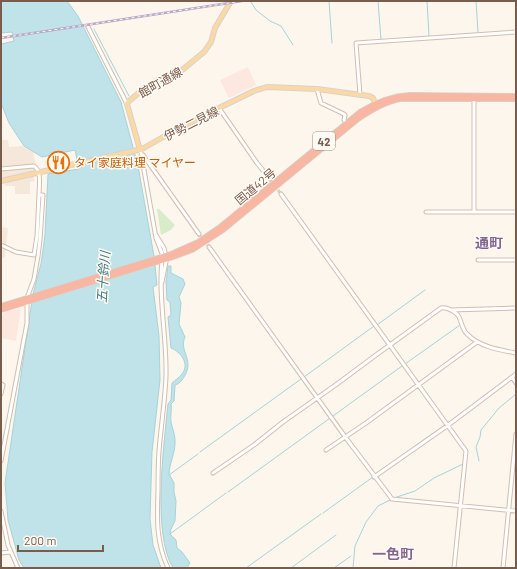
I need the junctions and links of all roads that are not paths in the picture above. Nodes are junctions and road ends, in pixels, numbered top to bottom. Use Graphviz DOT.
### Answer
graph roads {
  1 [pos="230,1"];
  2 [pos="88,27"];
  3 [pos="516,32"];
  4 [pos="317,89"];
  5 [pos="360,95"];
  6 [pos="516,96"];
  7 [pos="474,99"];
  8 [pos="516,99"];
  9 [pos="127,104"];
  10 [pos="376,105"];
  11 [pos="219,108"];
  12 [pos="346,123"];
  13 [pos="139,151"];
  14 [pos="1,169"];
  15 [pos="39,172"];
  16 [pos="270,179"];
  17 [pos="1,181"];
  18 [pos="280,194"];
  19 [pos="41,195"];
  20 [pos="426,212"];
  21 [pos="474,212"];
  22 [pos="516,212"];
  23 [pos="199,234"];
  24 [pos="1,246"];
  25 [pos="209,247"];
  26 [pos="162,258"];
  27 [pos="478,260"];
  28 [pos="516,260"];
  29 [pos="28,300"];
  30 [pos="1,306"];
  31 [pos="516,308"];
  32 [pos="1,310"];
  33 [pos="451,310"];
  34 [pos="477,342"];
  35 [pos="389,346"];
  36 [pos="516,352"];
  37 [pos="516,374"];
  38 [pos="512,377"];
  39 [pos="516,383"];
  40 [pos="1,384"];
  41 [pos="418,385"];
  42 [pos="1,394"];
  43 [pos="317,398"];
  44 [pos="447,426"];
  45 [pos="516,434"];
  46 [pos="346,438"];
  47 [pos="326,450"];
  48 [pos="1,461"];
  49 [pos="514,470"];
  50 [pos="213,473"];
  51 [pos="374,477"];
  52 [pos="460,505"];
  53 [pos="1,510"];
  54 [pos="508,510"];
  55 [pos="516,511"];
  56 [pos="10,552"];
  57 [pos="1,553"];
  58 [pos="18,568"];
  59 [pos="168,568"];
  60 [pos="454,568"];
  61 [pos="503,568"];
  1 -- 9 [label="main road, 館町通線"];
  2 -- 9 [label="street"];
  3 -- 5 [label="street"];
  4 -- 5 [label="main road, 伊勢二見線"];
  4 -- 11 [label="main road, 伊勢二見線"];
  4 -- 12 [label="street"];
  5 -- 10 [label="main road, 伊勢二見線"];
  6 -- 10 [label="highway, 国道42号 / 42"];
  7 -- 8 [label="highway, 国道42号 / 42"];
  7 -- 10 [label="highway, 国道42号 / 42"];
  7 -- 21 [label="street"];
  9 -- 13 [label="main road, 館町通線"];
  10 -- 12 [label="highway, 国道42号 / 42"];
  10 -- 26 [label="highway, 国道42号 / 42"];
  11 -- 13 [label="main road, 伊勢二見線"];
  11 -- 16 [label="street"];
  12 -- 26 [label="highway, 国道42号 / 42"];
  13 -- 15 [label="main road, 伊勢二見線"];
  13 -- 23 [label="street"];
  13 -- 26 [label="street"];
  14 -- 15 [label="street"];
  15 -- 17 [label="main road, 伊勢二見線"];
  15 -- 19 [label="street"];
  18 -- 35 [label="street"];
  19 -- 24 [label="street"];
  19 -- 29 [label="street"];
  20 -- 21 [label="street"];
  21 -- 22 [label="street"];
  25 -- 43 [label="street"];
  26 -- 29 [label="highway, 国道42号 / 42"];
  26 -- 59 [label="street"];
  27 -- 28 [label="street"];
  29 -- 30 [label="highway, 国道42号 / 42"];
  29 -- 32 [label="highway, 国道42号 / 42"];
  29 -- 48 [label="street"];
  31 -- 33 [label="street"];
  33 -- 34 [label="street"];
  33 -- 35 [label="street"];
  34 -- 36 [label="street"];
  34 -- 41 [label="street"];
  35 -- 41 [label="street"];
  35 -- 43 [label="street"];
  37 -- 38 [label="street"];
  38 -- 39 [label="street"];
  38 -- 44 [label="street"];
  40 -- 42 [label="street"];
  41 -- 44 [label="street"];
  41 -- 46 [label="street"];
  43 -- 46 [label="street"];
  43 -- 50 [label="street"];
  44 -- 51 [label="street"];
  44 -- 52 [label="street"];
  45 -- 49 [label="street"];
  46 -- 47 [label="street"];
  46 -- 51 [label="street"];
  49 -- 54 [label="street"];
  51 -- 52 [label="street"];
  52 -- 54 [label="street"];
  52 -- 60 [label="street"];
  53 -- 56 [label="street"];
  54 -- 55 [label="street"];
  54 -- 61 [label="street"];
  56 -- 57 [label="street"];
  56 -- 58 [label="street"];
}
